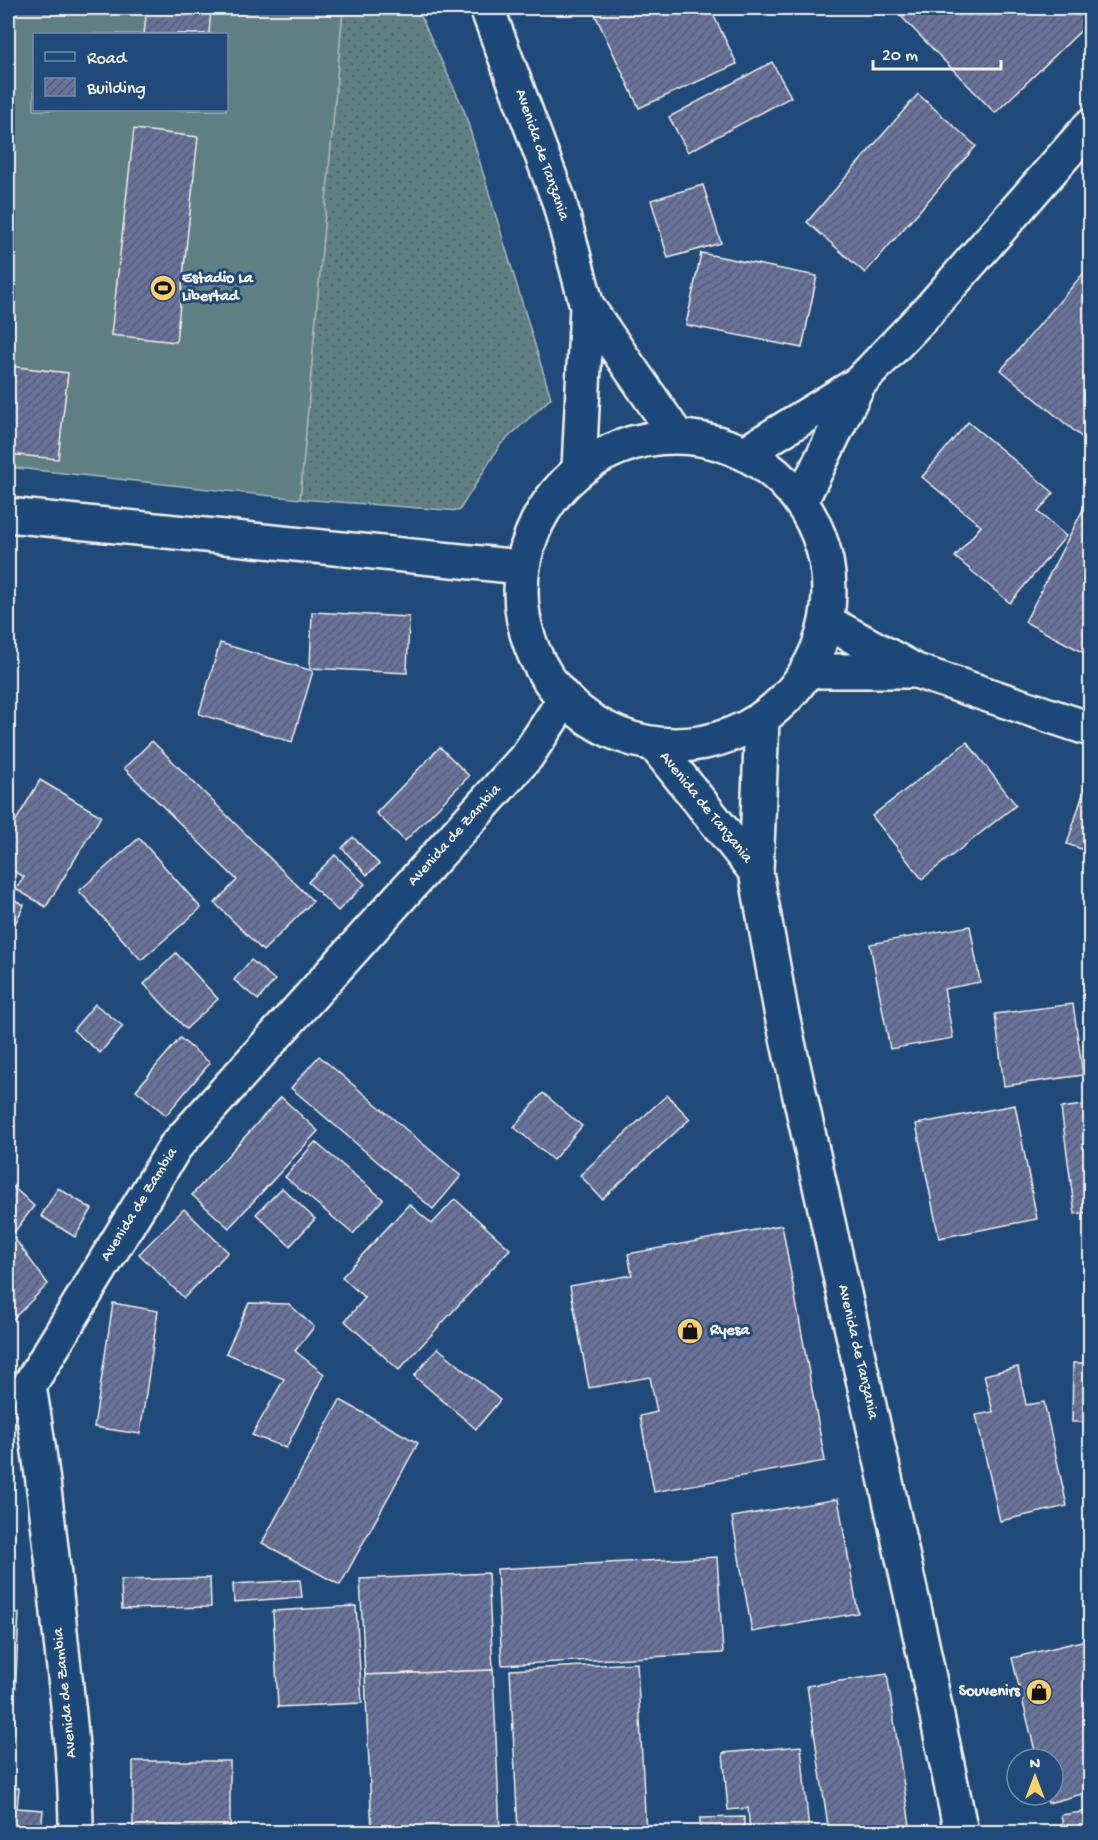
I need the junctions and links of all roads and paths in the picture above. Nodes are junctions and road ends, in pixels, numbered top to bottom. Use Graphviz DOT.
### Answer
graph roads {
  1 [pos="487,8"];
  2 [pos="1090,126"];
  3 [pos="587,306"];
  4 [pos="859,383"];
  5 [pos="676,436"];
  6 [pos="745,453"];
  7 [pos="579,468"];
  8 [pos="801,501"];
  9 [pos="8,515"];
  10 [pos="520,567"];
  11 [pos="827,622"];
  12 [pos="807,671"];
  13 [pos="916,671"];
  14 [pos="564,700"];
  15 [pos="762,719"];
  16 [pos="1090,729"];
  17 [pos="654,744"];
  18 [pos="756,872"];
  19 [pos="18,1381"];
  20 [pos="76,1833"];
  21 [pos="961,1833"];
  1 -- 3 [label="main road, Avenida de Tanzania"];
  2 -- 4 [label="main road"];
  3 -- 5 [label="main road, Avenida de Tanzania"];
  3 -- 7 [label="main road, Avenida de Tanzania"];
  4 -- 6 [label="main road"];
  4 -- 8 [label="main road"];
  5 -- 6 [label="main road"];
  5 -- 7 [label="main road"];
  6 -- 8 [label="main road"];
  7 -- 10 [label="main road"];
  8 -- 11 [label="main road"];
  9 -- 10 [label="main road"];
  10 -- 14 [label="main road"];
  11 -- 12 [label="main road"];
  11 -- 13 [label="main road"];
  12 -- 13 [label="main road"];
  12 -- 15 [label="main road"];
  13 -- 16 [label="main road"];
  14 -- 17 [label="main road"];
  14 -- 19 [label="main road, Avenida de Zambia"];
  15 -- 17 [label="main road"];
  15 -- 18 [label="main road, Avenida de Tanzania"];
  17 -- 18 [label="main road, Avenida de Tanzania"];
  18 -- 21 [label="main road, Avenida de Tanzania"];
  19 -- 20 [label="main road, Avenida de Zambia"];
}
